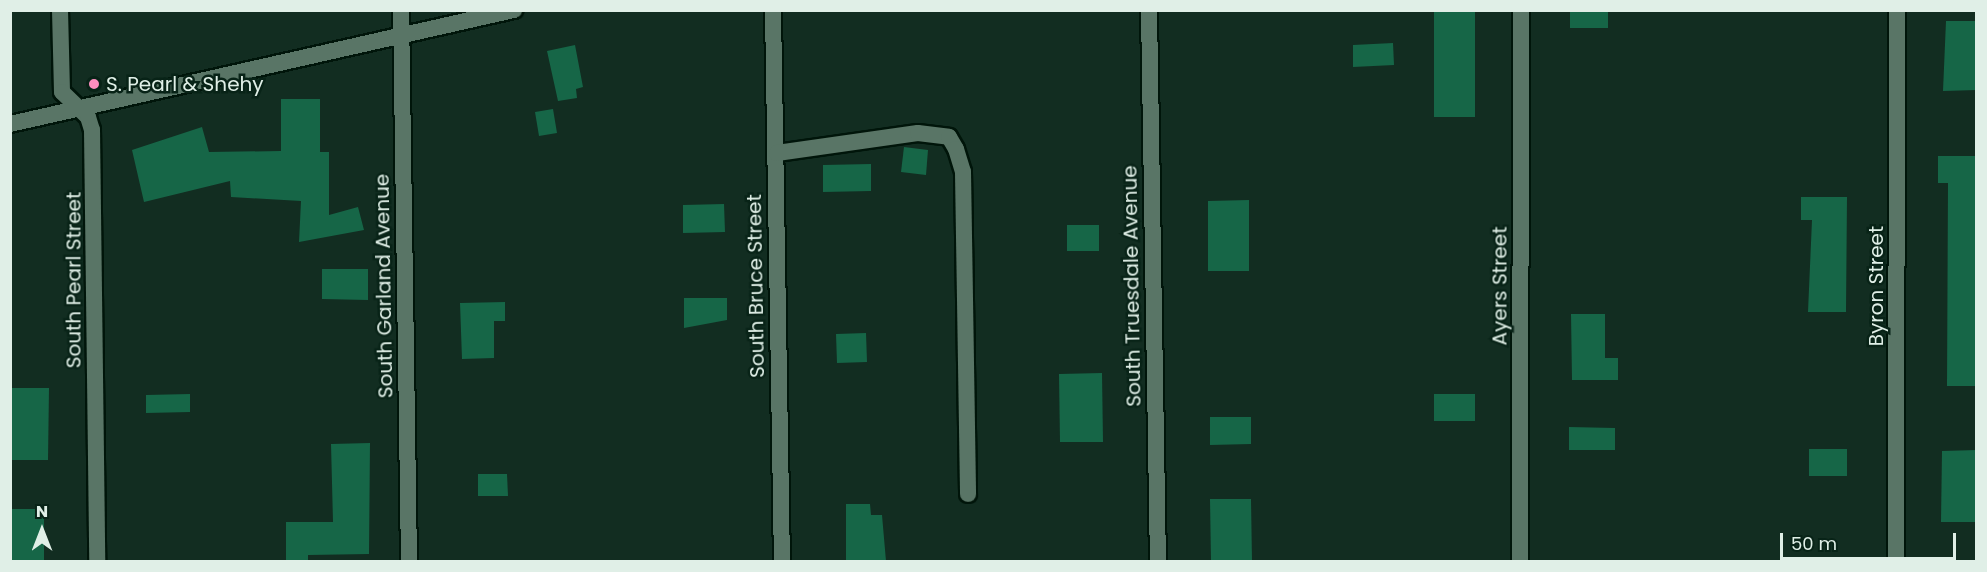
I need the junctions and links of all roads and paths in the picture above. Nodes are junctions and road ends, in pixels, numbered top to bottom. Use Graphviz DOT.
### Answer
graph roads {
  1 [pos="60,10"];
  2 [pos="401,10"];
  3 [pos="514,10"];
  4 [pos="773,10"];
  5 [pos="1149,10"];
  6 [pos="1521,10"];
  7 [pos="1897,10"];
  8 [pos="401,32"];
  9 [pos="79,108"];
  10 [pos="10,124"];
  11 [pos="777,153"];
  12 [pos="968,494"];
  13 [pos="97,561"];
  14 [pos="409,561"];
  15 [pos="782,561"];
  16 [pos="1158,561"];
  17 [pos="1521,561"];
  18 [pos="1896,561"];
  1 -- 9 [label="street, South Pearl Street"];
  2 -- 8 [label="street, South Garland Avenue"];
  3 -- 8 [label="street"];
  4 -- 11 [label="street, South Bruce Street"];
  5 -- 16 [label="street, South Truesdale Avenue"];
  6 -- 17 [label="street, Ayers Street"];
  7 -- 18 [label="street, Byron Street"];
  8 -- 9 [label="street"];
  8 -- 14 [label="street, South Garland Avenue"];
  9 -- 10 [label="street"];
  9 -- 13 [label="street, South Pearl Street"];
  11 -- 12 [label="street"];
  11 -- 15 [label="street, South Bruce Street"];
}
